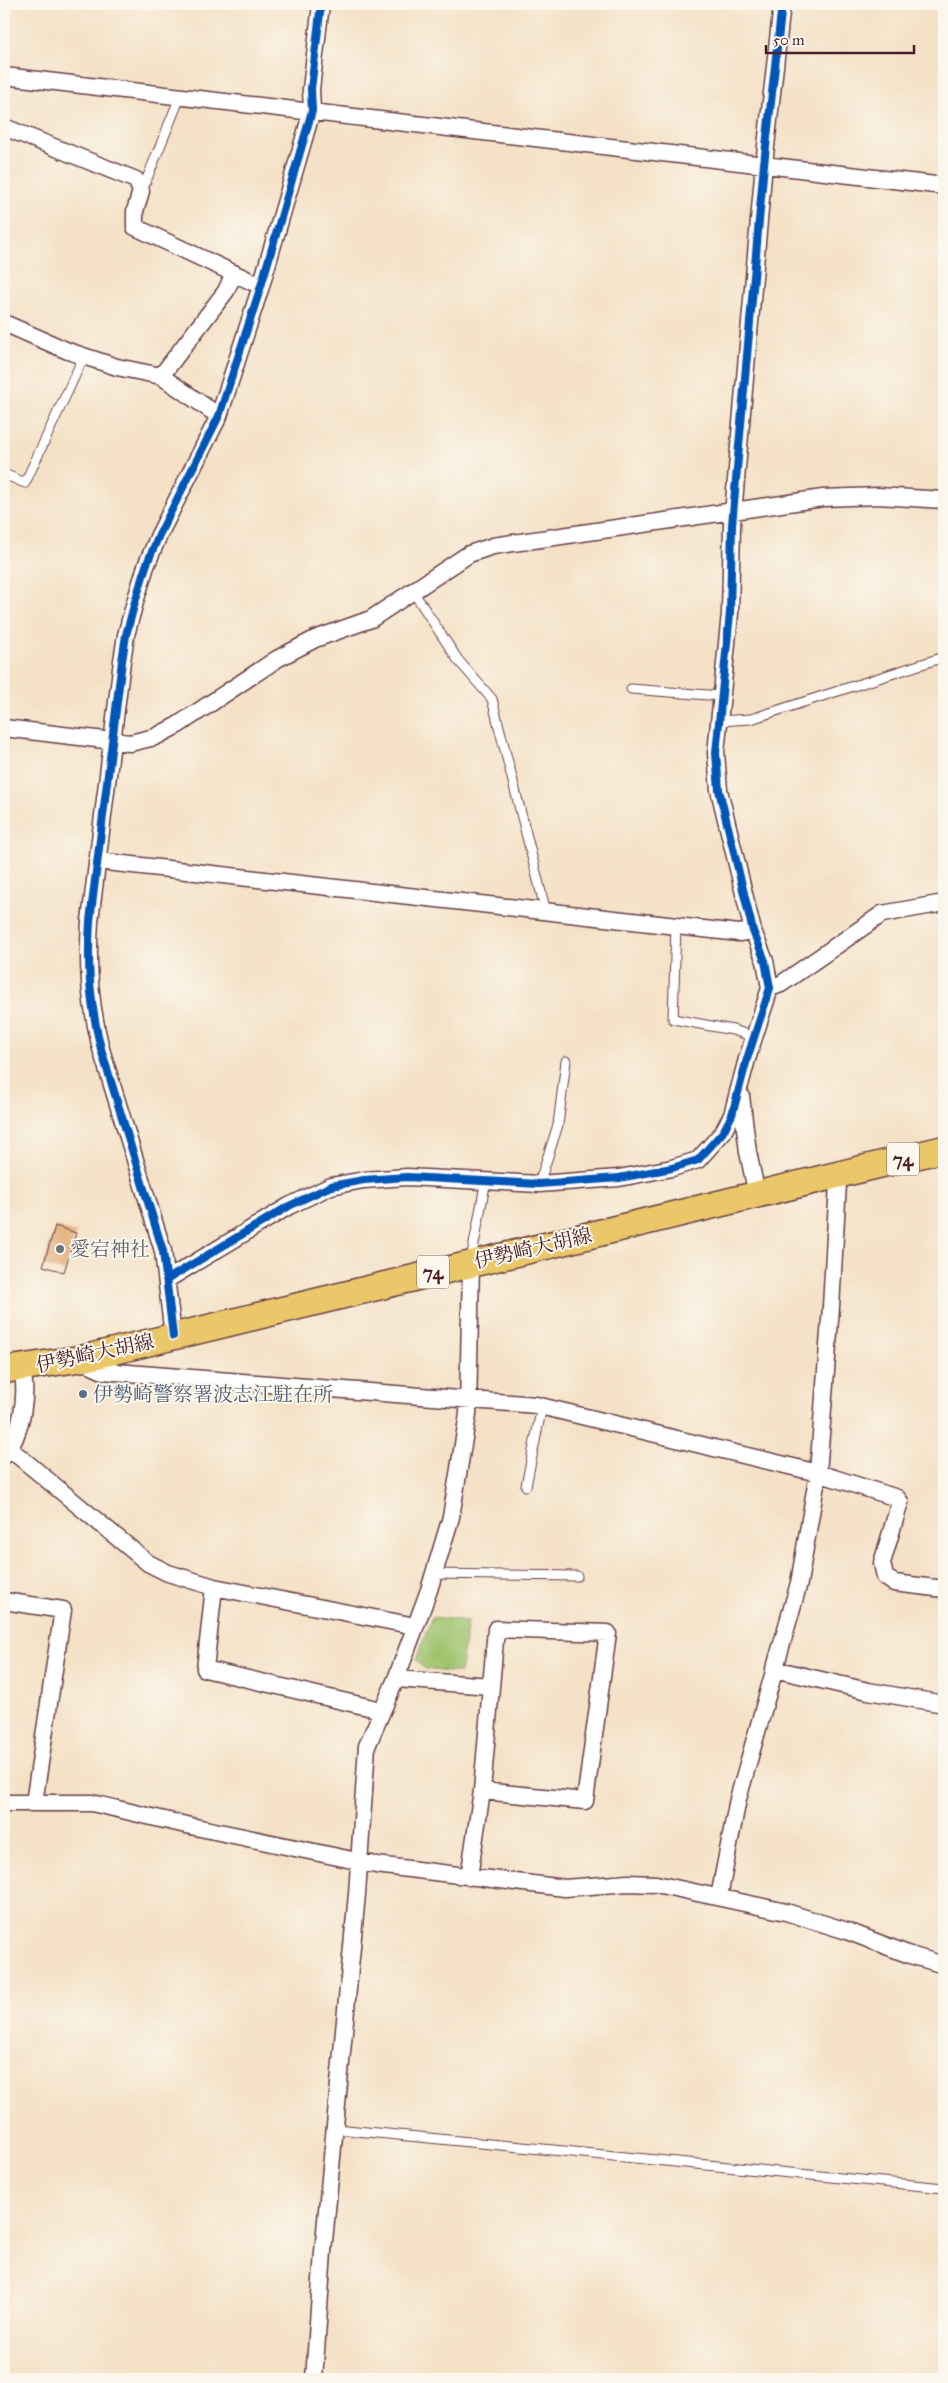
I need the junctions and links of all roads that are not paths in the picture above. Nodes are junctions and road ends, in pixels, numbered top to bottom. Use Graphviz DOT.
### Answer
graph roads {
  1 [pos="321,4"];
  2 [pos="782,4"];
  3 [pos="4,76"];
  4 [pos="180,97"];
  5 [pos="312,111"];
  6 [pos="4,127"];
  7 [pos="764,164"];
  8 [pos="944,186"];
  9 [pos="141,191"];
  10 [pos="234,273"];
  11 [pos="261,286"];
  12 [pos="4,323"];
  13 [pos="84,356"];
  14 [pos="160,376"];
  15 [pos="219,416"];
  16 [pos="4,474"];
  17 [pos="944,500"];
  18 [pos="733,511"];
  19 [pos="412,590"];
  20 [pos="944,657"];
  21 [pos="631,689"];
  22 [pos="721,696"];
  23 [pos="719,721"];
  24 [pos="4,728"];
  25 [pos="111,741"];
  26 [pos="97,861"];
  27 [pos="944,903"];
  28 [pos="546,912"];
  29 [pos="676,926"];
  30 [pos="754,931"];
  31 [pos="770,988"];
  32 [pos="754,1037"];
  33 [pos="566,1061"];
  34 [pos="740,1088"];
  35 [pos="944,1149"];
  36 [pos="836,1176"];
  37 [pos="486,1180"];
  38 [pos="539,1184"];
  39 [pos="757,1195"];
  40 [pos="471,1263"];
  41 [pos="168,1279"];
  42 [pos="173,1336"];
  43 [pos="85,1358"];
  44 [pos="13,1369"];
  45 [pos="469,1399"];
  46 [pos="542,1406"];
  47 [pos="7,1453"];
  48 [pos="818,1473"];
  49 [pos="526,1486"];
  50 [pos="434,1574"];
  51 [pos="577,1576"];
  52 [pos="214,1587"];
  53 [pos="944,1589"];
  54 [pos="4,1601"];
  55 [pos="416,1626"];
  56 [pos="774,1669"];
  57 [pos="396,1679"];
  58 [pos="491,1686"];
  59 [pos="944,1704"];
  60 [pos="381,1710"];
  61 [pos="482,1791"];
  62 [pos="34,1803"];
  63 [pos="4,1804"];
  64 [pos="359,1860"];
  65 [pos="469,1877"];
  66 [pos="719,1897"];
  67 [pos="944,1965"];
  68 [pos="336,2129"];
  69 [pos="944,2188"];
  70 [pos="314,2379"];
  1 -- 5 [label="street"];
  2 -- 7 [label="street"];
  3 -- 4 [label="street"];
  4 -- 5 [label="street"];
  4 -- 9 [label="lane"];
  5 -- 7 [label="street"];
  5 -- 11 [label="street"];
  6 -- 9 [label="street"];
  7 -- 8 [label="street"];
  7 -- 18 [label="street"];
  9 -- 10 [label="street"];
  10 -- 11 [label="street"];
  10 -- 14 [label="street"];
  11 -- 15 [label="street"];
  12 -- 13 [label="street"];
  13 -- 14 [label="street"];
  13 -- 16 [label="lane"];
  14 -- 15 [label="street"];
  15 -- 25 [label="street"];
  17 -- 18 [label="street"];
  18 -- 19 [label="street"];
  18 -- 22 [label="street"];
  19 -- 25 [label="street"];
  19 -- 28 [label="lane"];
  20 -- 23 [label="lane"];
  21 -- 22 [label="lane"];
  22 -- 23 [label="street"];
  23 -- 30 [label="street"];
  24 -- 25 [label="street"];
  25 -- 26 [label="street"];
  26 -- 28 [label="street"];
  26 -- 41 [label="street"];
  27 -- 31 [label="street"];
  28 -- 29 [label="street"];
  29 -- 30 [label="street"];
  29 -- 32 [label="lane"];
  30 -- 31 [label="street"];
  31 -- 32 [label="street"];
  32 -- 34 [label="street"];
  33 -- 38 [label="lane"];
  34 -- 38 [label="street"];
  34 -- 39 [label="street"];
  35 -- 36 [label="main road, 伊勢崎大胡線 / 74"];
  36 -- 39 [label="main road, 伊勢崎大胡線 / 74"];
  36 -- 48 [label="street"];
  37 -- 38 [label="street"];
  37 -- 40 [label="lane"];
  37 -- 41 [label="street"];
  39 -- 40 [label="main road, 伊勢崎大胡線 / 74"];
  40 -- 42 [label="main road, 伊勢崎大胡線 / 74"];
  40 -- 45 [label="street"];
  41 -- 42 [label="street"];
  42 -- 43 [label="main road, 伊勢崎大胡線 / 74"];
  43 -- 44 [label="main road, 伊勢崎大胡線 / 74"];
  43 -- 45 [label="street"];
  44 -- 47 [label="street"];
  45 -- 46 [label="street"];
  45 -- 50 [label="street"];
  46 -- 48 [label="street"];
  46 -- 49 [label="lane"];
  47 -- 52 [label="street"];
  48 -- 53 [label="street"];
  48 -- 56 [label="street"];
  50 -- 51 [label="lane"];
  50 -- 55 [label="street"];
  52 -- 55 [label="street"];
  52 -- 60 [label="street"];
  54 -- 62 [label="street"];
  55 -- 57 [label="street"];
  56 -- 59 [label="street"];
  56 -- 66 [label="street"];
  57 -- 58 [label="street"];
  57 -- 60 [label="street"];
  58 -- 61 [label="street"];
  58 -- 61 [label="street"];
  60 -- 64 [label="street"];
  61 -- 65 [label="street"];
  62 -- 63 [label="street"];
  62 -- 64 [label="street"];
  64 -- 65 [label="street"];
  64 -- 68 [label="street"];
  65 -- 66 [label="street"];
  66 -- 67 [label="street"];
  68 -- 69 [label="lane"];
  68 -- 70 [label="street"];
}
